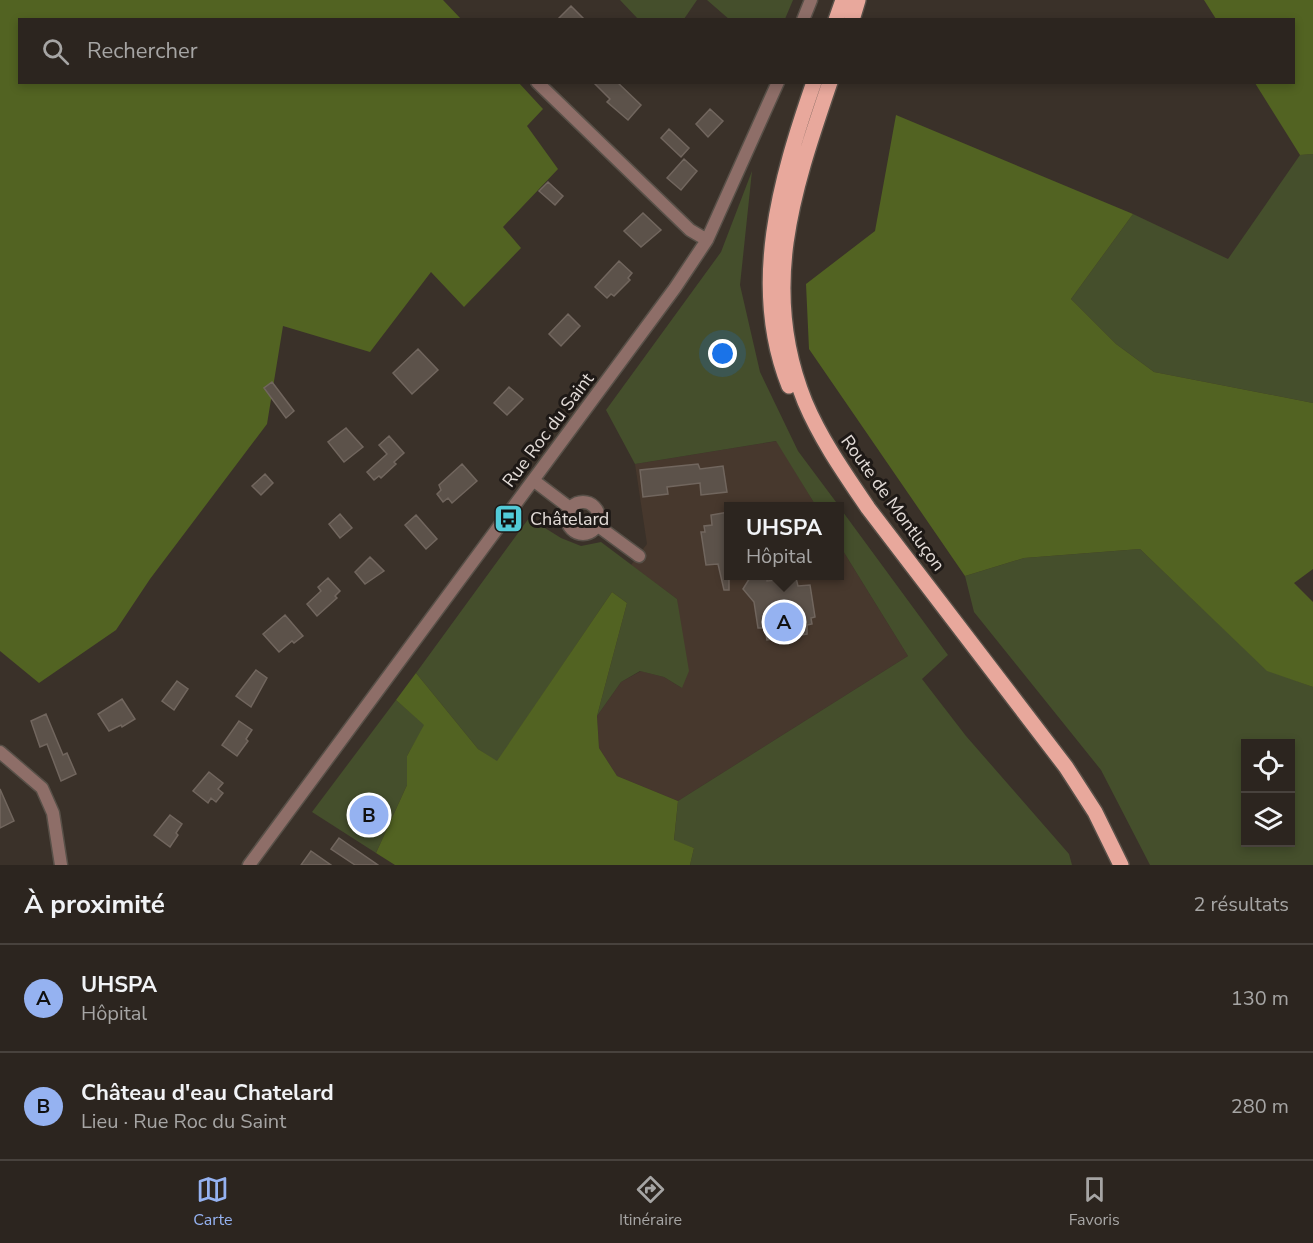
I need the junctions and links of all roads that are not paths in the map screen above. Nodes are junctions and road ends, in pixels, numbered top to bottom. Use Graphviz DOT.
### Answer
graph roads {
  1 [pos="811,0"];
  2 [pos="843,0"];
  3 [pos="858,0"];
  4 [pos="804,18"];
  5 [pos="837,18"];
  6 [pos="853,18"];
  7 [pos="539,84"];
  8 [pos="777,84"];
  9 [pos="813,84"];
  10 [pos="829,84"];
  11 [pos="707,240"];
  12 [pos="534,480"];
  13 [pos="570,508"];
  14 [pos="598,526"];
  15 [pos="639,556"];
  16 [pos="0,752"];
  17 [pos="61,865"];
  18 [pos="249,865"];
  19 [pos="1110,865"];
  20 [pos="1121,865"];
  1 -- 4 [label="street"];
  2 -- 5 [label="main road"];
  3 -- 6 [label="main road"];
  7 -- 11 [label="street"];
  8 -- 11 [label="street, Rue Roc du Saint"];
  9 -- 19 [label="main road, Route de Montluçon"];
  10 -- 20 [label="main road, Route de Montluçon"];
  11 -- 12 [label="street, Rue Roc du Saint"];
  12 -- 13 [label="street"];
  12 -- 18 [label="street, Rue Roc du Saint"];
  13 -- 14 [label="street"];
  13 -- 14 [label="street"];
  14 -- 15 [label="street"];
  16 -- 17 [label="street"];
}
